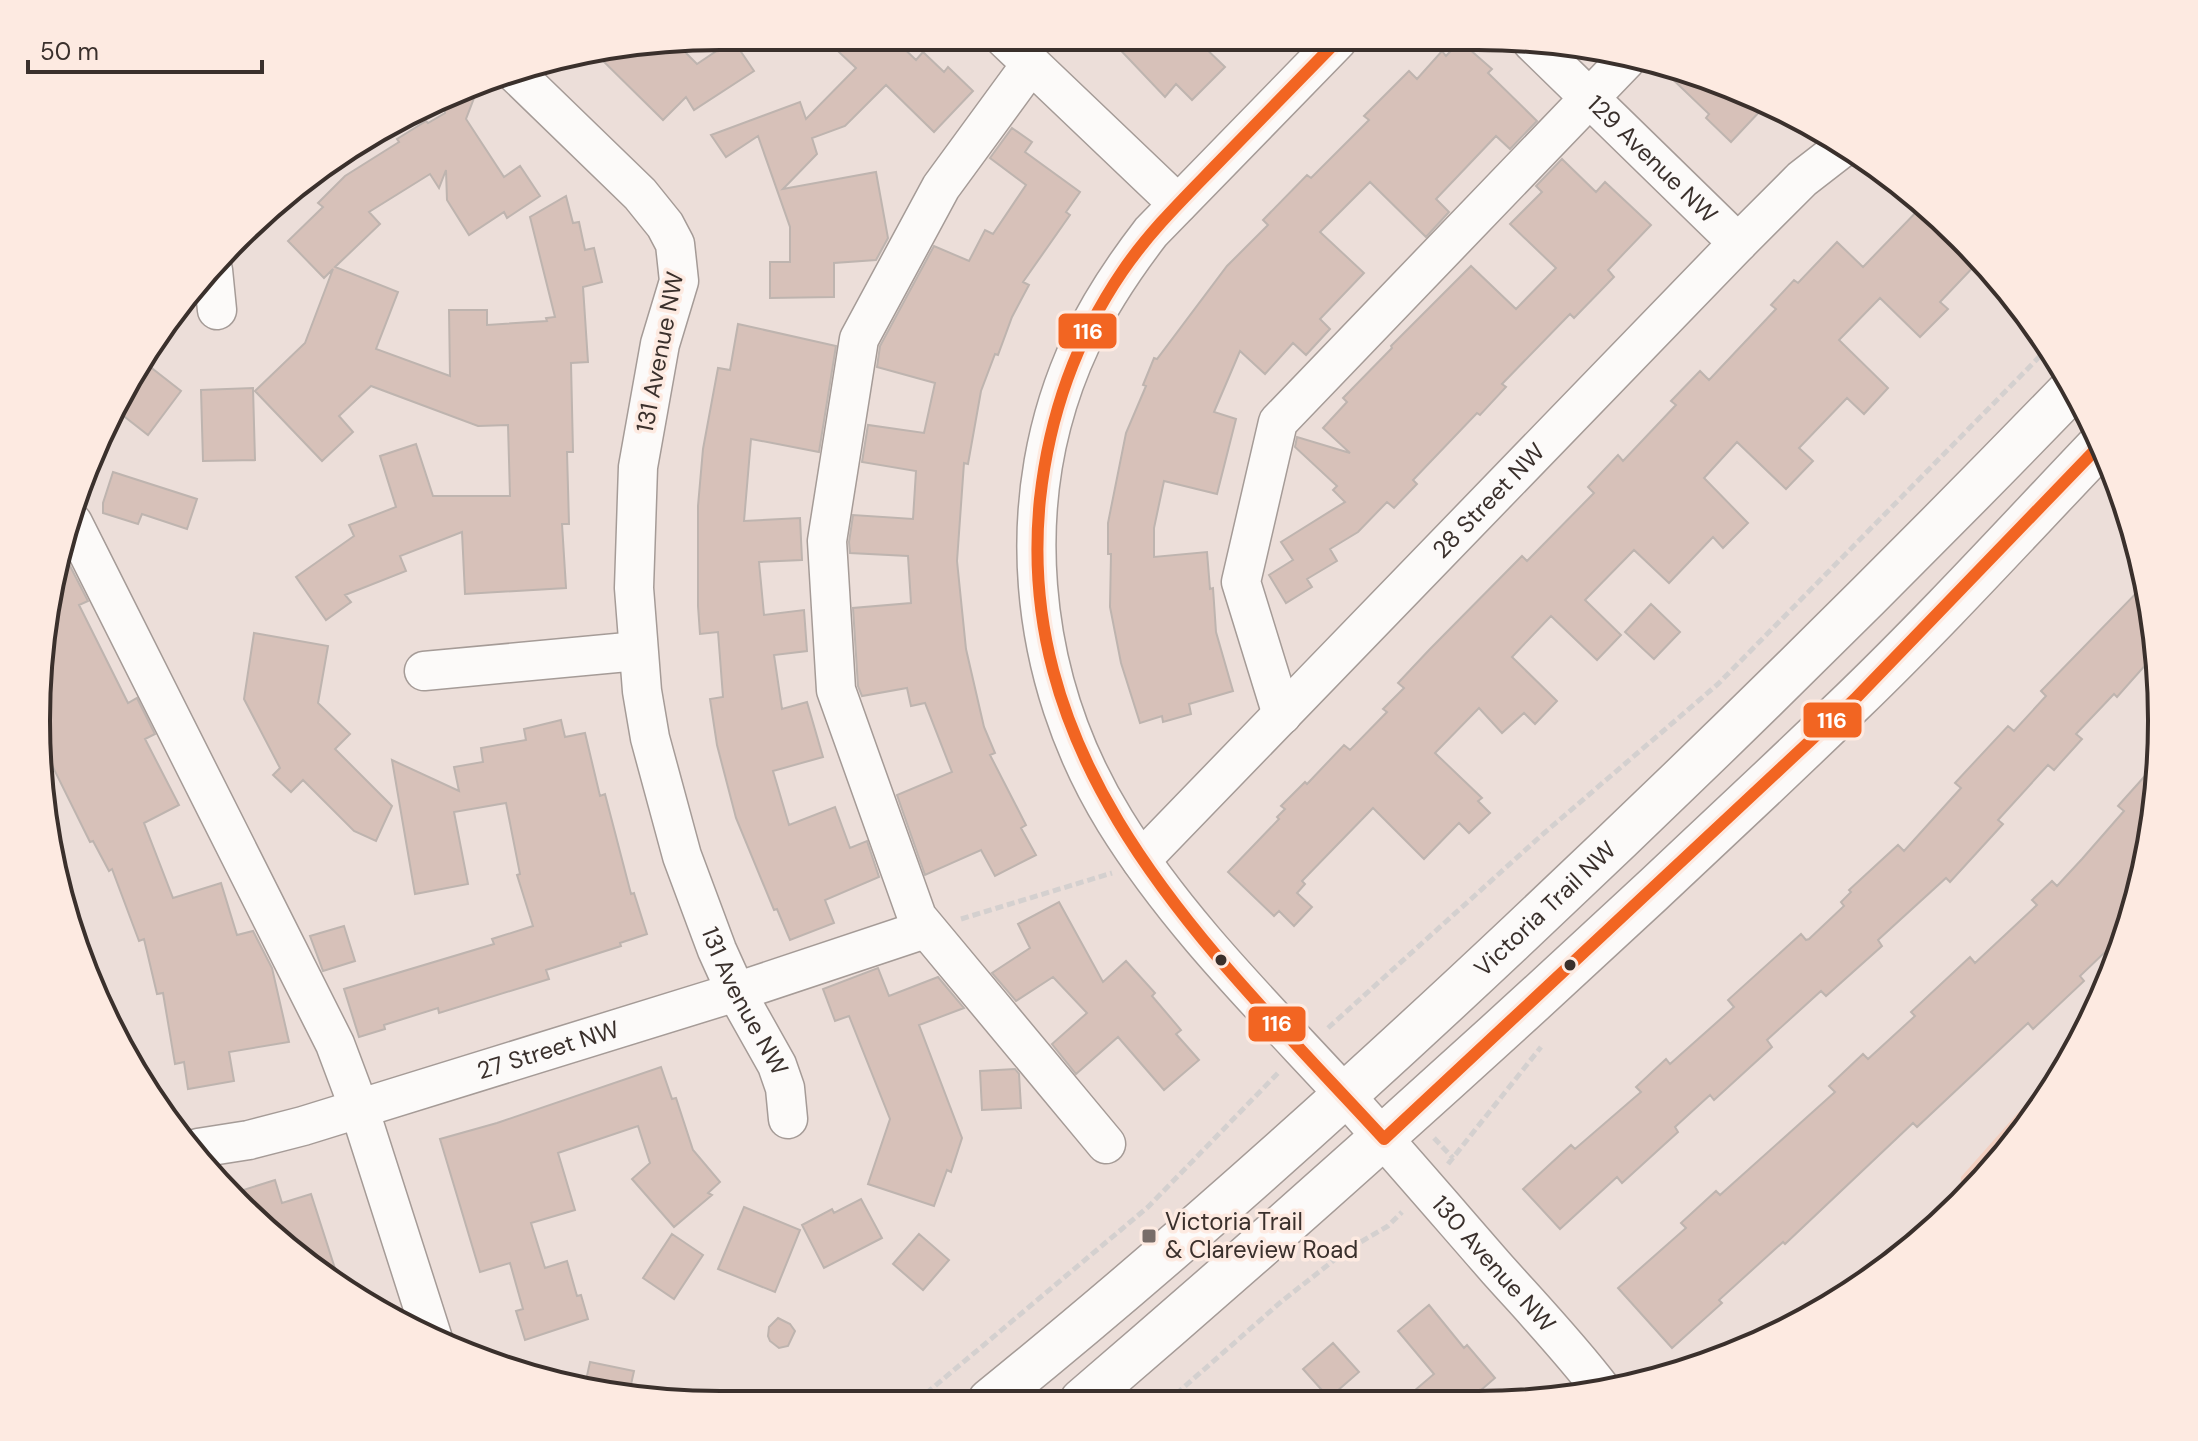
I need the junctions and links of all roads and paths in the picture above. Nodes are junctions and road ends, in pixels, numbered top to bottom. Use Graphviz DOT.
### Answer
graph roads {
  1 [pos="1016,50"];
  2 [pos="1328,50"];
  3 [pos="1544,54"];
  4 [pos="1031,64"];
  5 [pos="1620,66"];
  6 [pos="523,81"];
  7 [pos="1590,98"];
  8 [pos="1835,154"];
  9 [pos="1178,204"];
  10 [pos="1738,243"];
  11 [pos="214,280"];
  12 [pos="217,310"];
  13 [pos="2040,356"];
  14 [pos="2064,397"];
  15 [pos="2092,453"];
  16 [pos="78,532"];
  17 [pos="638,651"];
  18 [pos="424,671"];
  19 [pos="1282,715"];
  20 [pos="1141,860"];
  21 [pos="925,929"];
  22 [pos="736,992"];
  23 [pos="1303,1051"];
  24 [pos="1346,1097"];
  25 [pos="359,1108"];
  26 [pos="788,1119"];
  27 [pos="1384,1139"];
  28 [pos="1106,1144"];
  29 [pos="203,1147"];
  30 [pos="428,1324"];
  31 [pos="1587,1381"];
  32 [pos="929,1391"];
  33 [pos="1002,1391"];
  34 [pos="1094,1391"];
  1 -- 4 [label="street"];
  2 -- 9 [label="street, 130 Avenue NW"];
  3 -- 7 [label="street, 129 Avenue NW"];
  4 -- 9 [label="street"];
  4 -- 21 [label="street"];
  5 -- 7 [label="street"];
  6 -- 17 [label="street, 131 Avenue NW"];
  7 -- 10 [label="street, 129 Avenue NW"];
  7 -- 19 [label="street"];
  8 -- 10 [label="street, 28 Street NW"];
  9 -- 20 [label="street, 130 Avenue NW"];
  10 -- 19 [label="street, 28 Street NW"];
  11 -- 12 [label="street"];
  13 -- 23 [label="path"];
  14 -- 24 [label="main road, Victoria Trail NW"];
  15 -- 27 [label="main road"];
  16 -- 25 [label="street"];
  17 -- 18 [label="street"];
  17 -- 22 [label="street, 131 Avenue NW"];
  19 -- 20 [label="street, 28 Street NW"];
  20 -- 21 [label="path"];
  20 -- 23 [label="street, 130 Avenue NW"];
  21 -- 22 [label="street, 27 Street NW"];
  21 -- 28 [label="street"];
  22 -- 25 [label="street, 27 Street NW"];
  22 -- 26 [label="street, 131 Avenue NW"];
  23 -- 24 [label="street, 130 Avenue NW"];
  23 -- 32 [label="path"];
  24 -- 27 [label="street, 130 Avenue NW"];
  24 -- 33 [label="main road, Victoria Trail NW"];
  25 -- 29 [label="street, 27 Street NW"];
  25 -- 30 [label="street"];
  27 -- 31 [label="street, 130 Avenue NW"];
  27 -- 34 [label="main road"];
}
